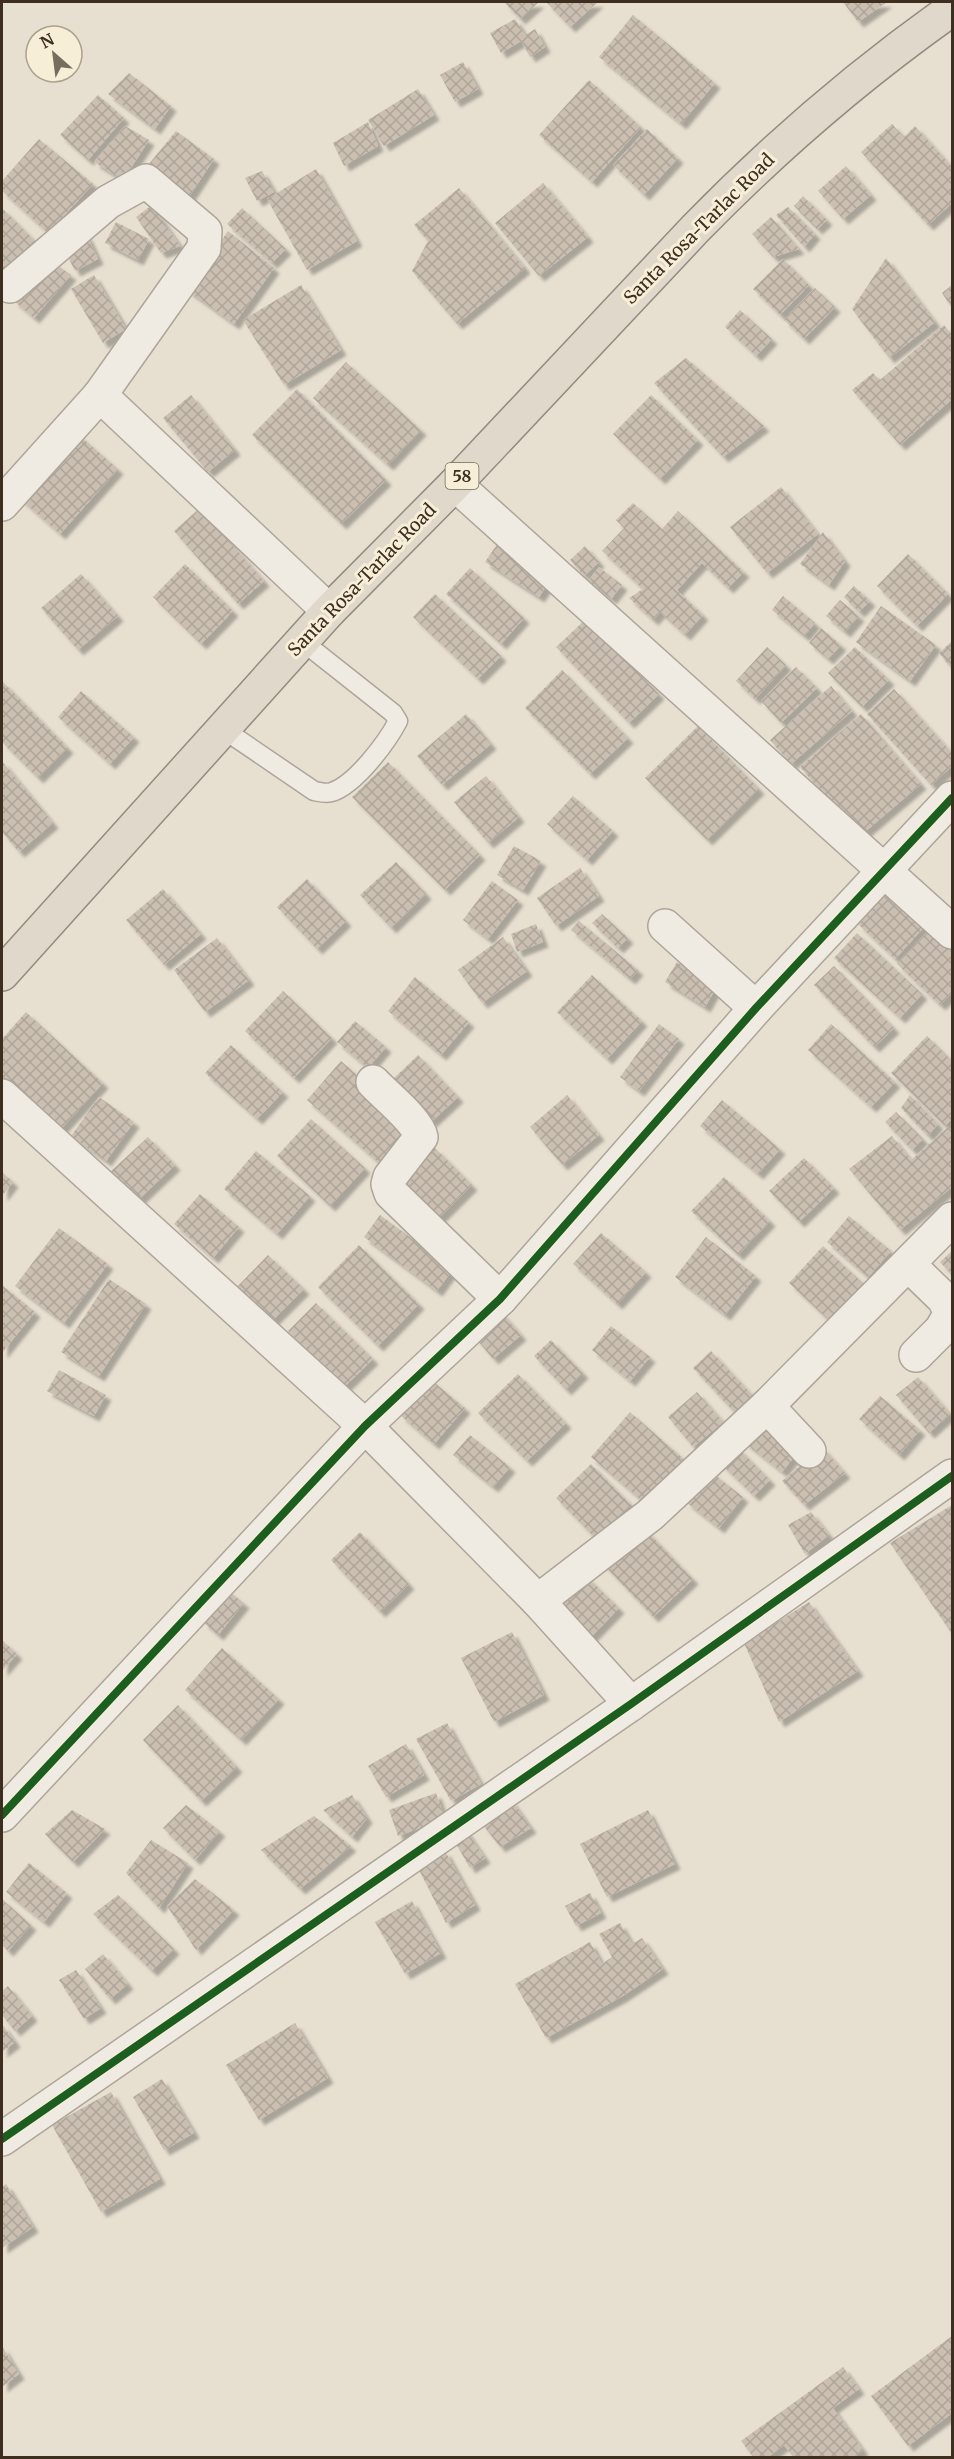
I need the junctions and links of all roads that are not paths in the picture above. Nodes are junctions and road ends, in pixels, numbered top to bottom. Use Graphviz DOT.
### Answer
graph roads {
  1 [pos="952,9"];
  2 [pos="10,286"];
  3 [pos="100,395"];
  4 [pos="455,484"];
  5 [pos="2,504"];
  6 [pos="329,611"];
  7 [pos="302,641"];
  8 [pos="223,729"];
  9 [pos="952,798"];
  10 [pos="883,871"];
  11 [pos="665,926"];
  12 [pos="952,932"];
  13 [pos="2,974"];
  14 [pos="756,1008"];
  15 [pos="373,1082"];
  16 [pos="2,1096"];
  17 [pos="952,1219"];
  18 [pos="908,1264"];
  19 [pos="500,1299"];
  20 [pos="916,1355"];
  21 [pos="767,1406"];
  22 [pos="365,1426"];
  23 [pos="809,1451"];
  24 [pos="952,1476"];
  25 [pos="538,1601"];
  26 [pos="631,1704"];
  27 [pos="2,1815"];
  28 [pos="2,2139"];
  1 -- 4 [label="highway, Santa Rosa-Tarlac Road / 58"];
  2 -- 3 [label="street"];
  3 -- 5 [label="street"];
  3 -- 6 [label="street"];
  4 -- 6 [label="highway, Santa Rosa-Tarlac Road / 58"];
  4 -- 10 [label="street"];
  6 -- 7 [label="highway, Santa Rosa-Tarlac Road / 58"];
  7 -- 8 [label="highway, Santa Rosa-Tarlac Road / 58"];
  7 -- 8 [label="lane"];
  8 -- 13 [label="highway, Santa Rosa-Tarlac Road / 58"];
  9 -- 10 [label="street"];
  10 -- 12 [label="street"];
  10 -- 14 [label="street"];
  11 -- 14 [label="street"];
  14 -- 19 [label="street"];
  15 -- 19 [label="street"];
  16 -- 22 [label="street"];
  17 -- 18 [label="street"];
  18 -- 20 [label="street"];
  18 -- 21 [label="street"];
  19 -- 22 [label="street"];
  21 -- 23 [label="street"];
  21 -- 25 [label="street"];
  22 -- 25 [label="street"];
  22 -- 27 [label="street"];
  24 -- 26 [label="street"];
  25 -- 26 [label="street"];
  26 -- 28 [label="street"];
}
